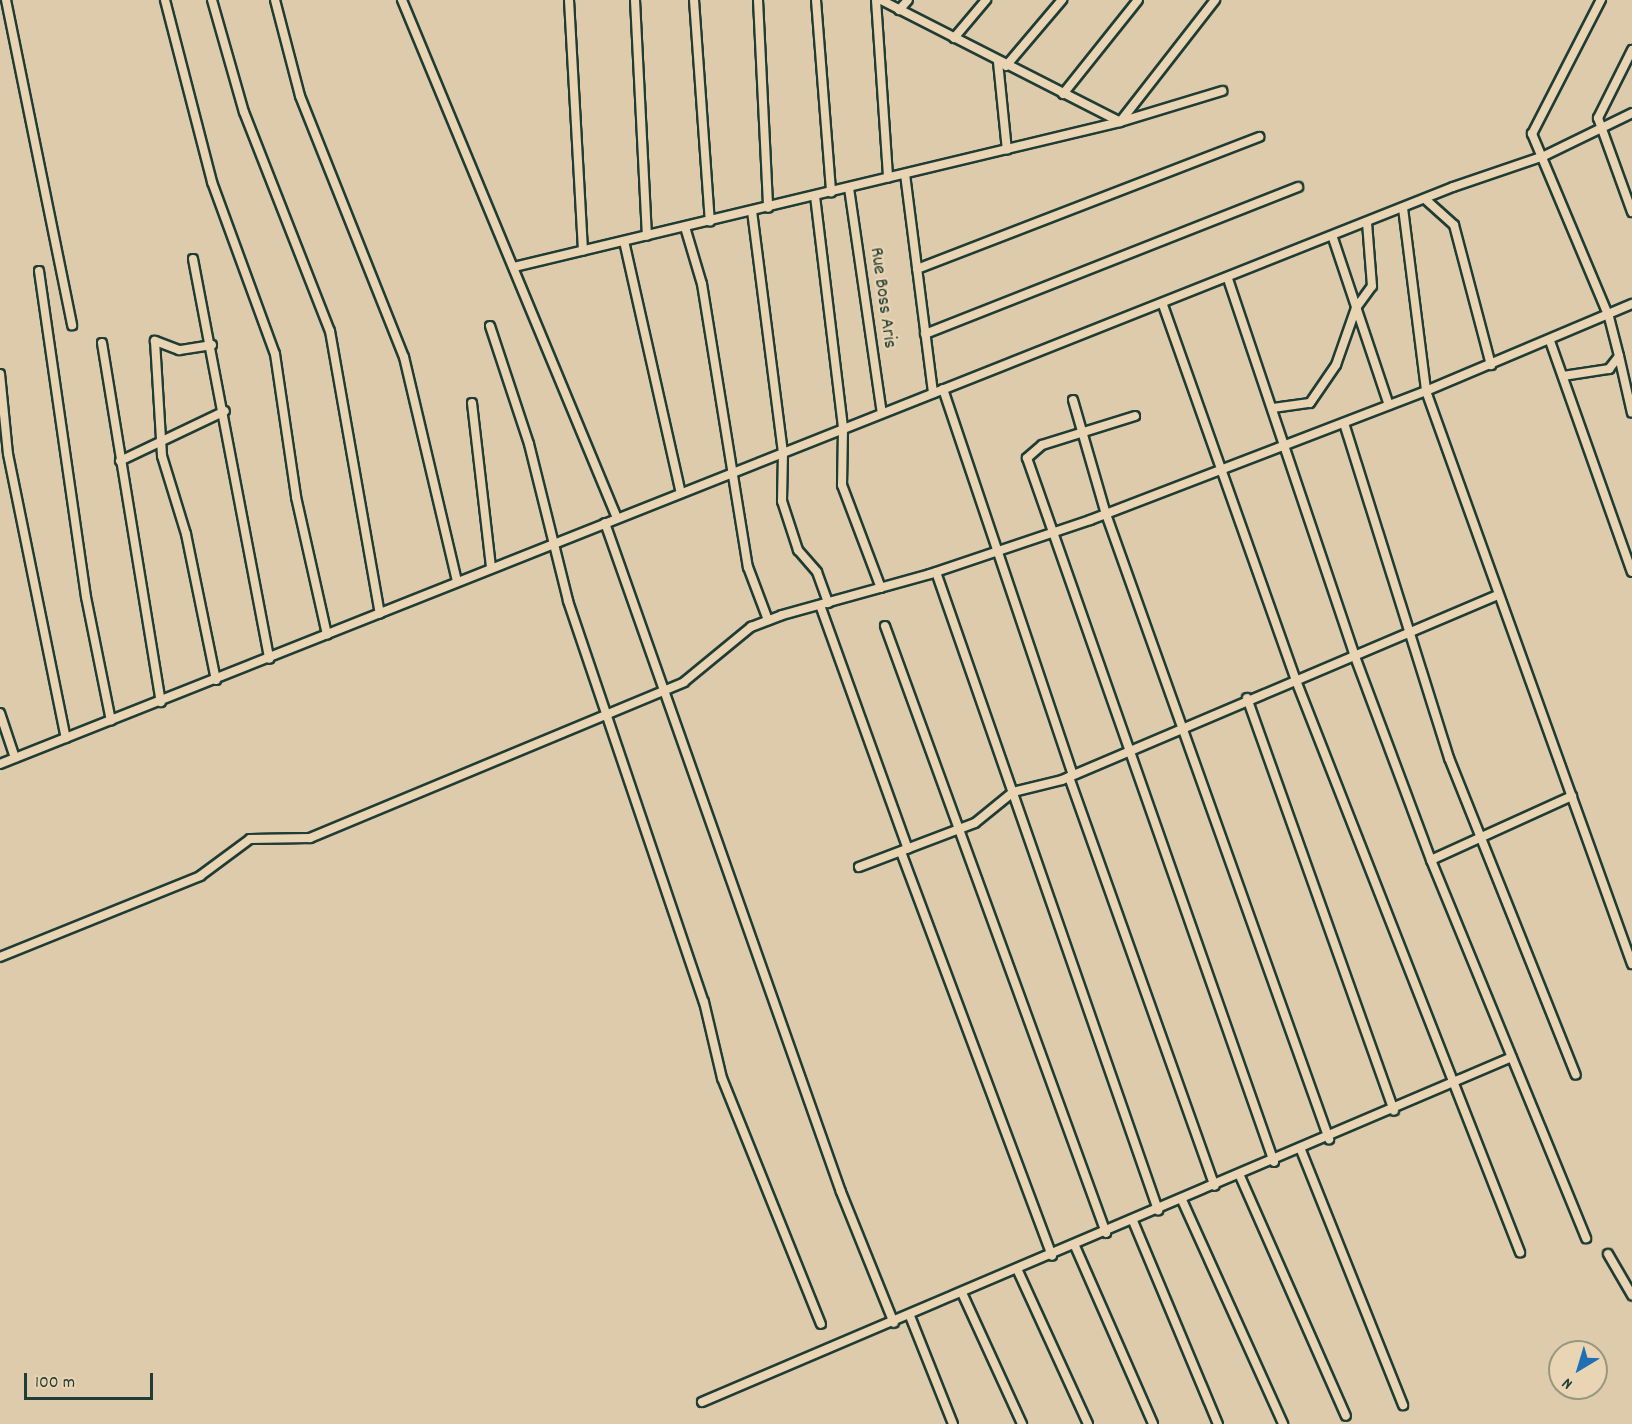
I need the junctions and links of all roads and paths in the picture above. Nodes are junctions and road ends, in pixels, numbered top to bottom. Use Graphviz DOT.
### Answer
graph roads {
  1 [pos="6,0"];
  2 [pos="165,0"];
  3 [pos="212,0"];
  4 [pos="275,0"];
  5 [pos="402,0"];
  6 [pos="569,0"];
  7 [pos="635,0"];
  8 [pos="694,0"];
  9 [pos="758,0"];
  10 [pos="816,0"];
  11 [pos="876,0"];
  12 [pos="881,0"];
  13 [pos="908,0"];
  14 [pos="986,0"];
  15 [pos="1062,0"];
  16 [pos="1138,0"];
  17 [pos="1215,0"];
  18 [pos="1601,0"];
  19 [pos="899,10"];
  20 [pos="954,38"];
  21 [pos="1632,50"];
  22 [pos="998,62"];
  23 [pos="1006,66"];
  24 [pos="1222,91"];
  25 [pos="1063,94"];
  26 [pos="1632,113"];
  27 [pos="1120,122"];
  28 [pos="1601,129"];
  29 [pos="1259,137"];
  30 [pos="1007,150"];
  31 [pos="1544,156"];
  32 [pos="905,174"];
  33 [pos="888,178"];
  34 [pos="1298,187"];
  35 [pos="849,188"];
  36 [pos="831,192"];
  37 [pos="815,196"];
  38 [pos="1425,199"];
  39 [pos="768,207"];
  40 [pos="1403,208"];
  41 [pos="752,211"];
  42 [pos="1632,212"];
  43 [pos="710,221"];
  44 [pos="1367,224"];
  45 [pos="685,227"];
  46 [pos="647,236"];
  47 [pos="1333,238"];
  48 [pos="624,241"];
  49 [pos="583,251"];
  50 [pos="193,259"];
  51 [pos="514,267"];
  52 [pos="917,269"];
  53 [pos="39,271"];
  54 [pos="1228,279"];
  55 [pos="1632,304"];
  56 [pos="1163,305"];
  57 [pos="1356,308"];
  58 [pos="1609,317"];
  59 [pos="72,325"];
  60 [pos="490,326"];
  61 [pos="925,334"];
  62 [pos="1550,341"];
  63 [pos="102,343"];
  64 [pos="212,345"];
  65 [pos="1619,356"];
  66 [pos="1491,365"];
  67 [pos="0,374"];
  68 [pos="1563,376"];
  69 [pos="943,389"];
  70 [pos="1426,391"];
  71 [pos="933,393"];
  72 [pos="1074,400"];
  73 [pos="472,403"];
  74 [pos="1389,405"];
  75 [pos="1273,408"];
  76 [pos="225,411"];
  77 [pos="1632,413"];
  78 [pos="882,414"];
  79 [pos="1135,416"];
  80 [pos="1344,423"];
  81 [pos="843,429"];
  82 [pos="1083,432"];
  83 [pos="159,439"];
  84 [pos="1282,442"];
  85 [pos="783,453"];
  86 [pos="121,460"];
  87 [pos="1224,466"];
  88 [pos="730,474"];
  89 [pos="681,493"];
  90 [pos="1106,514"];
  91 [pos="617,518"];
  92 [pos="605,523"];
  93 [pos="1050,534"];
  94 [pos="555,542"];
  95 [pos="995,552"];
  96 [pos="491,567"];
  97 [pos="936,572"];
  98 [pos="1632,572"];
  99 [pos="457,581"];
  100 [pos="881,588"];
  101 [pos="1498,595"];
  102 [pos="824,604"];
  103 [pos="380,614"];
  104 [pos="768,620"];
  105 [pos="885,626"];
  106 [pos="1411,633"];
  107 [pos="327,635"];
  108 [pos="1354,654"];
  109 [pos="269,659"];
  110 [pos="1295,678"];
  111 [pos="216,681"];
  112 [pos="666,690"];
  113 [pos="1246,698"];
  114 [pos="161,702"];
  115 [pos="0,713"];
  116 [pos="610,713"];
  117 [pos="111,721"];
  118 [pos="1185,724"];
  119 [pos="66,738"];
  120 [pos="1126,751"];
  121 [pos="15,758"];
  122 [pos="0,764"];
  123 [pos="1071,776"];
  124 [pos="1013,792"];
  125 [pos="1572,796"];
  126 [pos="960,829"];
  127 [pos="1482,839"];
  128 [pos="905,850"];
  129 [pos="1431,861"];
  130 [pos="860,867"];
  131 [pos="0,957"];
  132 [pos="1632,964"];
  133 [pos="1512,1057"];
  134 [pos="1576,1075"];
  135 [pos="1453,1084"];
  136 [pos="1394,1112"];
  137 [pos="1329,1139"];
  138 [pos="1301,1150"];
  139 [pos="1274,1161"];
  140 [pos="1240,1176"];
  141 [pos="1215,1186"];
  142 [pos="1182,1200"];
  143 [pos="1158,1210"];
  144 [pos="1133,1221"];
  145 [pos="1106,1233"];
  146 [pos="1586,1238"];
  147 [pos="1075,1246"];
  148 [pos="1520,1252"];
  149 [pos="1608,1254"];
  150 [pos="1052,1256"];
  151 [pos="1018,1271"];
  152 [pos="963,1295"];
  153 [pos="1632,1295"];
  154 [pos="910,1316"];
  155 [pos="894,1323"];
  156 [pos="821,1324"];
  157 [pos="702,1402"];
  158 [pos="1403,1405"];
  159 [pos="1346,1416"];
  160 [pos="953,1424"];
  161 [pos="1022,1424"];
  162 [pos="1088,1424"];
  163 [pos="1153,1424"];
  164 [pos="1218,1424"];
  165 [pos="1283,1424"];
  1 -- 59 [label="street"];
  2 -- 107 [label="street"];
  3 -- 103 [label="street"];
  4 -- 99 [label="street"];
  5 -- 51 [label="street"];
  6 -- 49 [label="street"];
  7 -- 46 [label="street"];
  8 -- 43 [label="street"];
  9 -- 39 [label="street"];
  10 -- 36 [label="street"];
  11 -- 33 [label="street"];
  12 -- 19 [label="street"];
  13 -- 19 [label="street"];
  14 -- 20 [label="street"];
  15 -- 23 [label="street"];
  16 -- 25 [label="street"];
  17 -- 27 [label="street"];
  18 -- 31 [label="street"];
  19 -- 20 [label="street"];
  20 -- 22 [label="street"];
  21 -- 28 [label="street"];
  22 -- 23 [label="street"];
  22 -- 30 [label="street"];
  23 -- 25 [label="street"];
  24 -- 27 [label="street"];
  25 -- 27 [label="street"];
  26 -- 28 [label="street"];
  27 -- 30 [label="street"];
  28 -- 31 [label="street"];
  28 -- 42 [label="street"];
  29 -- 52 [label="street"];
  30 -- 32 [label="street"];
  31 -- 38 [label="street"];
  31 -- 58 [label="street"];
  32 -- 33 [label="street"];
  32 -- 52 [label="street"];
  33 -- 35 [label="street"];
  34 -- 61 [label="street"];
  35 -- 36 [label="street"];
  35 -- 78 [label="street, Rue Boss Aris"];
  36 -- 37 [label="street"];
  37 -- 39 [label="street"];
  37 -- 81 [label="street"];
  38 -- 40 [label="street"];
  38 -- 66 [label="street"];
  39 -- 41 [label="street"];
  40 -- 44 [label="street"];
  40 -- 70 [label="street"];
  41 -- 43 [label="street"];
  41 -- 85 [label="street"];
  43 -- 45 [label="street"];
  44 -- 47 [label="street"];
  44 -- 57 [label="street"];
  45 -- 46 [label="street"];
  45 -- 88 [label="street"];
  46 -- 48 [label="street"];
  47 -- 54 [label="street"];
  47 -- 57 [label="street"];
  48 -- 49 [label="street"];
  48 -- 89 [label="street"];
  49 -- 51 [label="street"];
  50 -- 64 [label="street"];
  51 -- 91 [label="street"];
  52 -- 61 [label="street"];
  53 -- 117 [label="street"];
  54 -- 56 [label="street"];
  54 -- 75 [label="street"];
  55 -- 58 [label="street"];
  56 -- 69 [label="street"];
  56 -- 87 [label="street"];
  57 -- 74 [label="street"];
  57 -- 75 [label="street"];
  58 -- 62 [label="street"];
  58 -- 65 [label="street"];
  60 -- 94 [label="street"];
  61 -- 71 [label="street"];
  62 -- 66 [label="street"];
  62 -- 68 [label="street"];
  63 -- 86 [label="street"];
  64 -- 76 [label="street"];
  64 -- 83 [label="street"];
  65 -- 68 [label="street"];
  65 -- 77 [label="street"];
  66 -- 70 [label="street"];
  67 -- 119 [label="street"];
  68 -- 98 [label="street"];
  69 -- 71 [label="street"];
  69 -- 95 [label="street"];
  70 -- 74 [label="street"];
  70 -- 101 [label="street"];
  71 -- 78 [label="street"];
  72 -- 82 [label="street"];
  73 -- 96 [label="street"];
  74 -- 80 [label="street"];
  75 -- 84 [label="street"];
  76 -- 83 [label="street"];
  76 -- 109 [label="street"];
  78 -- 81 [label="street"];
  79 -- 82 [label="street"];
  80 -- 84 [label="street"];
  80 -- 106 [label="street"];
  81 -- 85 [label="street"];
  81 -- 100 [label="street"];
  82 -- 90 [label="street"];
  82 -- 93 [label="street"];
  83 -- 86 [label="street"];
  83 -- 111 [label="street"];
  84 -- 87 [label="street"];
  84 -- 108 [label="street"];
  85 -- 88 [label="street"];
  85 -- 102 [label="street"];
  86 -- 114 [label="street"];
  87 -- 90 [label="street"];
  87 -- 110 [label="street"];
  88 -- 89 [label="street"];
  88 -- 104 [label="street"];
  89 -- 91 [label="street"];
  90 -- 93 [label="street"];
  90 -- 118 [label="street"];
  91 -- 92 [label="street"];
  92 -- 94 [label="street"];
  92 -- 112 [label="street"];
  93 -- 95 [label="street"];
  93 -- 120 [label="street"];
  94 -- 96 [label="street"];
  94 -- 116 [label="street"];
  95 -- 97 [label="street"];
  95 -- 123 [label="street"];
  96 -- 99 [label="street"];
  97 -- 100 [label="street"];
  97 -- 124 [label="street"];
  99 -- 103 [label="street"];
  100 -- 102 [label="street"];
  101 -- 106 [label="street"];
  101 -- 125 [label="street"];
  102 -- 104 [label="street"];
  102 -- 128 [label="street"];
  103 -- 107 [label="street"];
  104 -- 112 [label="street"];
  105 -- 126 [label="street"];
  106 -- 108 [label="street"];
  106 -- 127 [label="street"];
  107 -- 109 [label="street"];
  108 -- 110 [label="street"];
  108 -- 129 [label="street"];
  109 -- 111 [label="street"];
  110 -- 113 [label="street"];
  110 -- 135 [label="street"];
  111 -- 114 [label="street"];
  112 -- 116 [label="street"];
  112 -- 155 [label="street"];
  113 -- 118 [label="street"];
  113 -- 136 [label="street"];
  114 -- 117 [label="street"];
  115 -- 121 [label="street"];
  116 -- 131 [label="street"];
  116 -- 156 [label="street"];
  117 -- 119 [label="street"];
  118 -- 120 [label="street"];
  118 -- 137 [label="street"];
  119 -- 121 [label="street"];
  120 -- 123 [label="street"];
  120 -- 139 [label="street"];
  121 -- 122 [label="street"];
  123 -- 124 [label="street"];
  123 -- 141 [label="street"];
  124 -- 126 [label="street"];
  124 -- 143 [label="street"];
  125 -- 127 [label="street"];
  125 -- 132 [label="street"];
  126 -- 128 [label="street"];
  126 -- 145 [label="street"];
  127 -- 129 [label="street"];
  127 -- 134 [label="street"];
  128 -- 130 [label="street"];
  128 -- 150 [label="street"];
  129 -- 133 [label="street"];
  133 -- 135 [label="street"];
  133 -- 146 [label="street"];
  135 -- 136 [label="street"];
  135 -- 148 [label="street"];
  136 -- 137 [label="street"];
  137 -- 138 [label="street"];
  138 -- 139 [label="street"];
  138 -- 158 [label="street"];
  139 -- 140 [label="street"];
  140 -- 141 [label="street"];
  140 -- 159 [label="street"];
  141 -- 142 [label="street"];
  142 -- 143 [label="street"];
  142 -- 165 [label="street"];
  143 -- 144 [label="street"];
  144 -- 145 [label="street"];
  144 -- 164 [label="street"];
  145 -- 147 [label="street"];
  147 -- 150 [label="street"];
  147 -- 163 [label="street"];
  149 -- 153 [label="street"];
  150 -- 151 [label="street"];
  151 -- 152 [label="street"];
  151 -- 162 [label="street"];
  152 -- 154 [label="street"];
  152 -- 161 [label="street"];
  154 -- 155 [label="street"];
  154 -- 160 [label="street"];
  155 -- 157 [label="street"];
}
